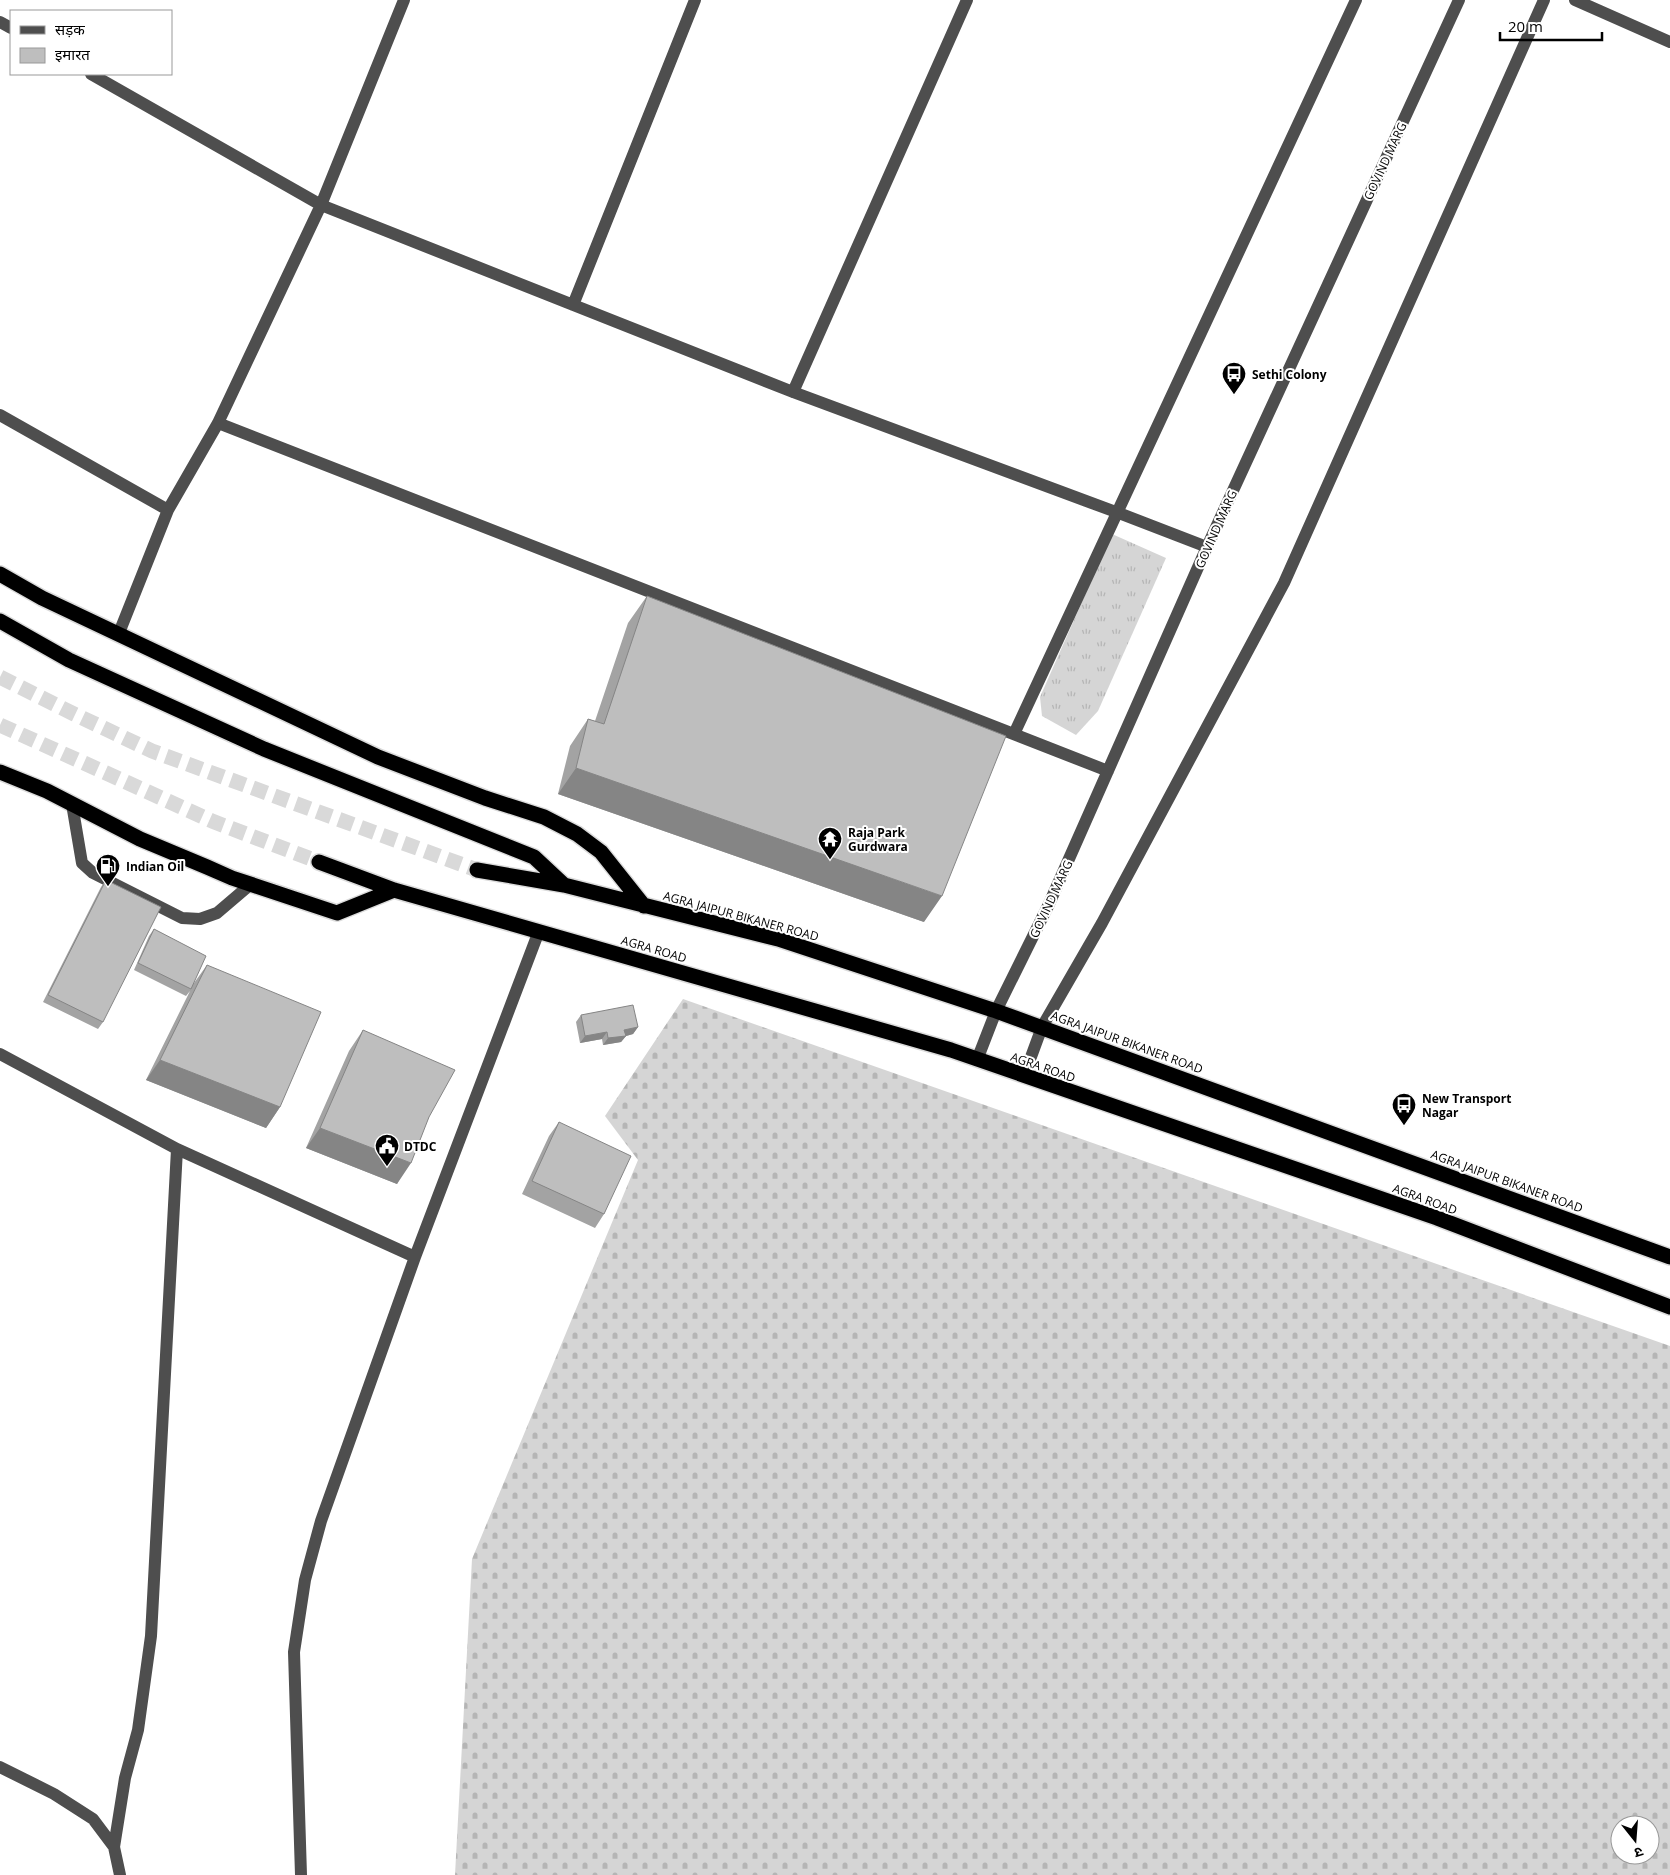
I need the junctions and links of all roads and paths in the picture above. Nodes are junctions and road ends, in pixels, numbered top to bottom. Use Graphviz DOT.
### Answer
graph roads {
  1 [pos="404,0"];
  2 [pos="695,0"];
  3 [pos="967,0"];
  4 [pos="1356,0"];
  5 [pos="1459,0"];
  6 [pos="1544,0"];
  7 [pos="1575,0"];
  8 [pos="1670,42"];
  9 [pos="93,75"];
  10 [pos="321,205"];
  11 [pos="573,305"];
  12 [pos="794,392"];
  13 [pos="0,415"];
  14 [pos="218,423"];
  15 [pos="168,510"];
  16 [pos="1116,512"];
  17 [pos="1207,547"];
  18 [pos="0,574"];
  19 [pos="0,622"];
  20 [pos="119,633"];
  21 [pos="1014,734"];
  22 [pos="1108,771"];
  23 [pos="0,772"];
  24 [pos="72,804"];
  25 [pos="319,862"];
  26 [pos="477,870"];
  27 [pos="251,884"];
  28 [pos="564,885"];
  29 [pos="394,890"];
  30 [pos="644,906"];
  31 [pos="539,932"];
  32 [pos="996,1010"];
  33 [pos="1042,1028"];
  34 [pos="0,1054"];
  35 [pos="977,1060"];
  36 [pos="1024,1076"];
  37 [pos="177,1149"];
  38 [pos="415,1257"];
  39 [pos="1670,1257"];
  40 [pos="1670,1308"];
  41 [pos="0,1767"];
  42 [pos="114,1847"];
  43 [pos="120,1875"];
  44 [pos="301,1875"];
  1 -- 10 [label="street"];
  2 -- 11 [label="street"];
  3 -- 12 [label="street"];
  4 -- 16 [label="street"];
  5 -- 17 [label="street, GOVIND MARG"];
  6 -- 33 [label="street"];
  7 -- 8 [label="street"];
  9 -- 10 [label="street"];
  10 -- 11 [label="street"];
  10 -- 14 [label="street"];
  11 -- 12 [label="street"];
  12 -- 16 [label="street"];
  13 -- 15 [label="street"];
  14 -- 15 [label="street"];
  14 -- 21 [label="street"];
  15 -- 20 [label="street"];
  16 -- 17 [label="street"];
  16 -- 21 [label="street"];
  17 -- 22 [label="street, GOVIND MARG"];
  18 -- 20 [label="highway"];
  19 -- 28 [label="highway"];
  20 -- 30 [label="highway"];
  21 -- 22 [label="street"];
  22 -- 32 [label="street, GOVIND MARG"];
  23 -- 24 [label="highway"];
  24 -- 27 [label="highway"];
  24 -- 27 [label="street"];
  25 -- 29 [label="highway, AGRA ROAD"];
  26 -- 28 [label="highway, AGRA JAIPUR BIKANER ROAD"];
  27 -- 29 [label="highway"];
  28 -- 30 [label="highway, AGRA JAIPUR BIKANER ROAD"];
  29 -- 31 [label="highway, AGRA ROAD"];
  30 -- 32 [label="highway, AGRA JAIPUR BIKANER ROAD"];
  31 -- 35 [label="highway, AGRA ROAD"];
  31 -- 38 [label="street"];
  32 -- 33 [label="highway, AGRA JAIPUR BIKANER ROAD"];
  32 -- 35 [label="street, GOVIND MARG"];
  33 -- 36 [label="street"];
  33 -- 39 [label="highway, AGRA JAIPUR BIKANER ROAD"];
  34 -- 37 [label="street"];
  35 -- 36 [label="highway, AGRA ROAD"];
  36 -- 40 [label="highway, AGRA ROAD"];
  37 -- 38 [label="street"];
  37 -- 42 [label="street"];
  38 -- 44 [label="street"];
  41 -- 42 [label="street"];
  42 -- 43 [label="street"];
}
